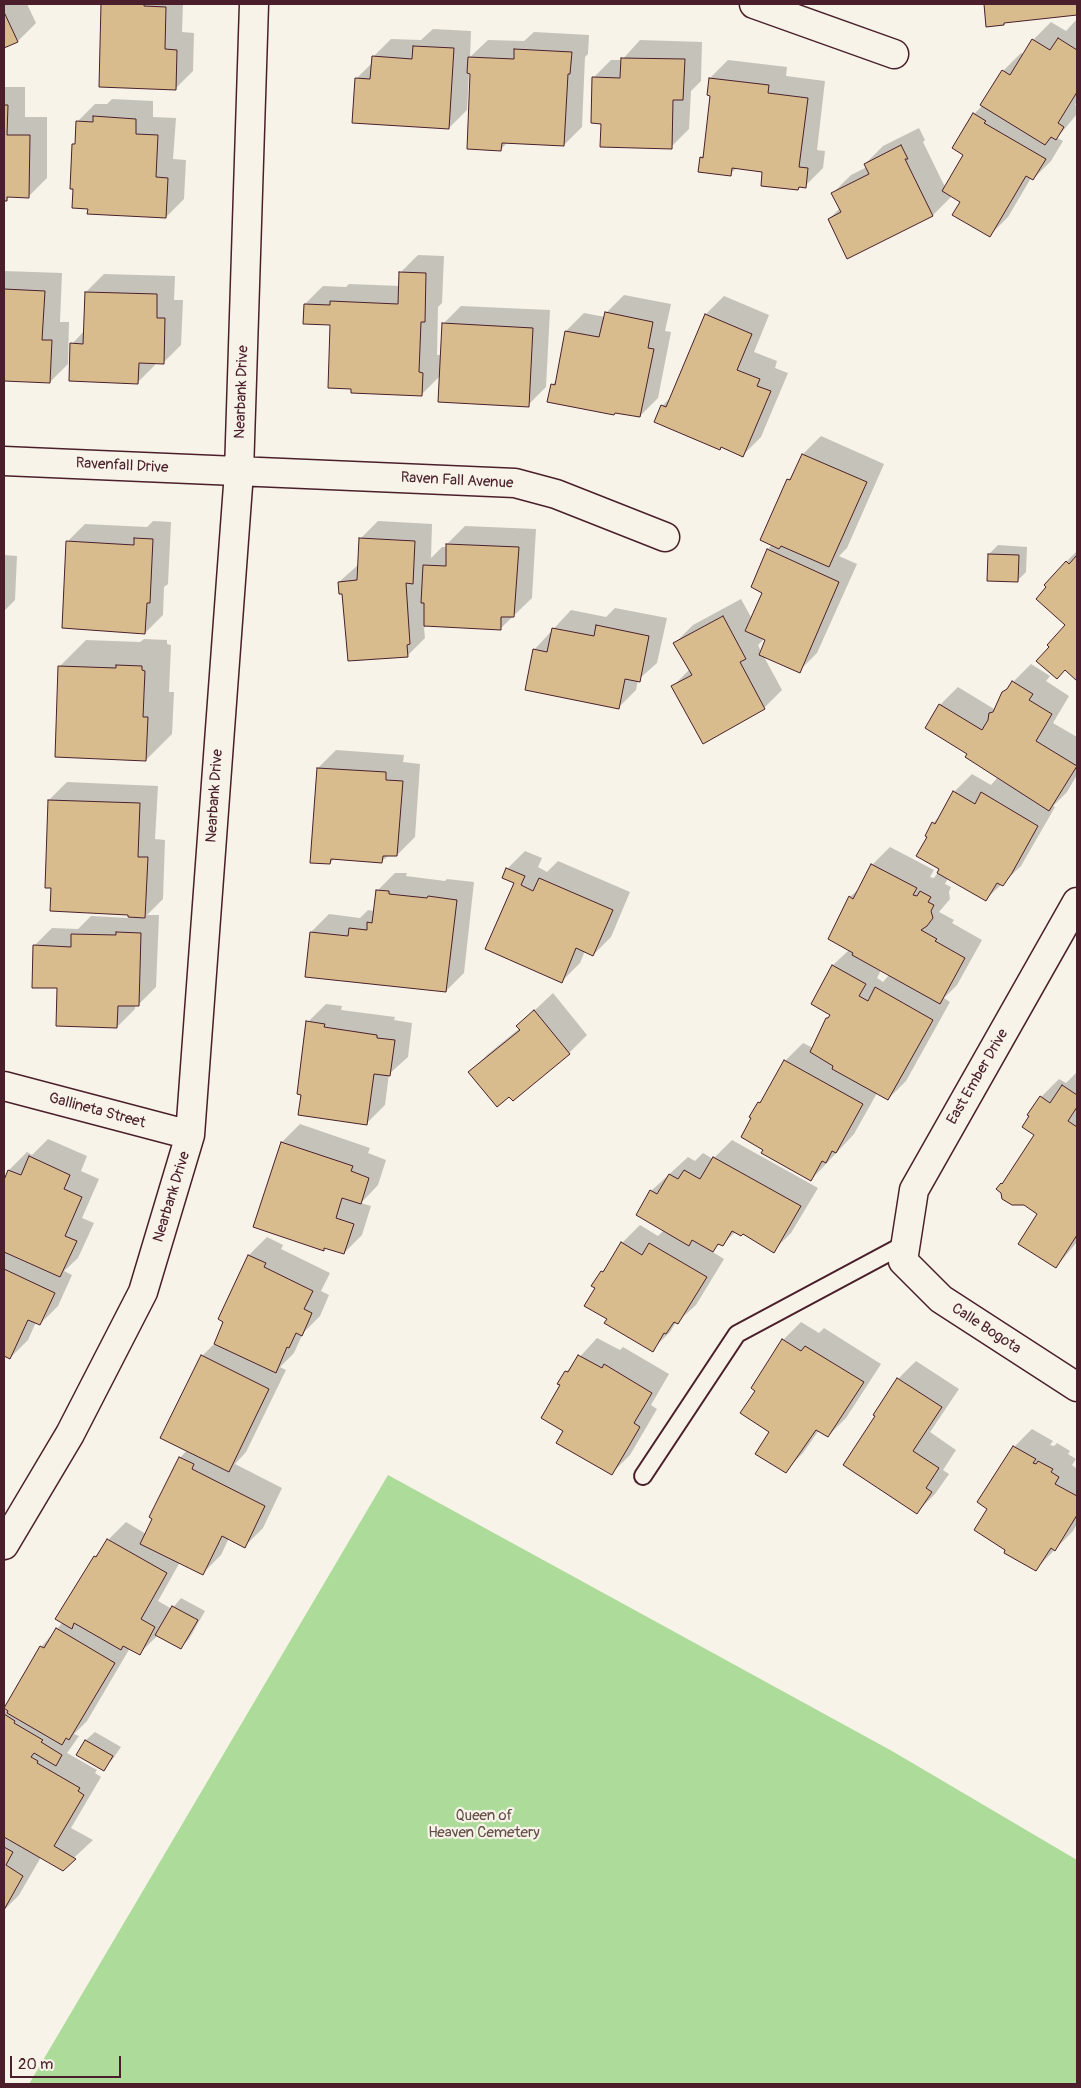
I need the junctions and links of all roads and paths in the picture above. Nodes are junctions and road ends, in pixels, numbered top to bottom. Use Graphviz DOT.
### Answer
graph roads {
  1 [pos="254,4"];
  2 [pos="754,4"];
  3 [pos="894,54"];
  4 [pos="4,461"];
  5 [pos="239,472"];
  6 [pos="665,537"];
  7 [pos="1077,902"];
  8 [pos="4,1086"];
  9 [pos="190,1135"];
  10 [pos="904,1253"];
  11 [pos="1077,1387"];
  12 [pos="643,1476"];
  13 [pos="4,1545"];
  1 -- 5 [label="street, Nearbank Drive"];
  2 -- 3 [label="street"];
  4 -- 5 [label="street, Ravenfall Drive"];
  5 -- 6 [label="street, Raven Fall Avenue"];
  5 -- 9 [label="street, Nearbank Drive"];
  7 -- 10 [label="street, East Ember Drive"];
  8 -- 9 [label="street, Gallineta Street"];
  9 -- 13 [label="street, Nearbank Drive"];
  10 -- 11 [label="street, Calle Bogota"];
  10 -- 12 [label="lane"];
}
